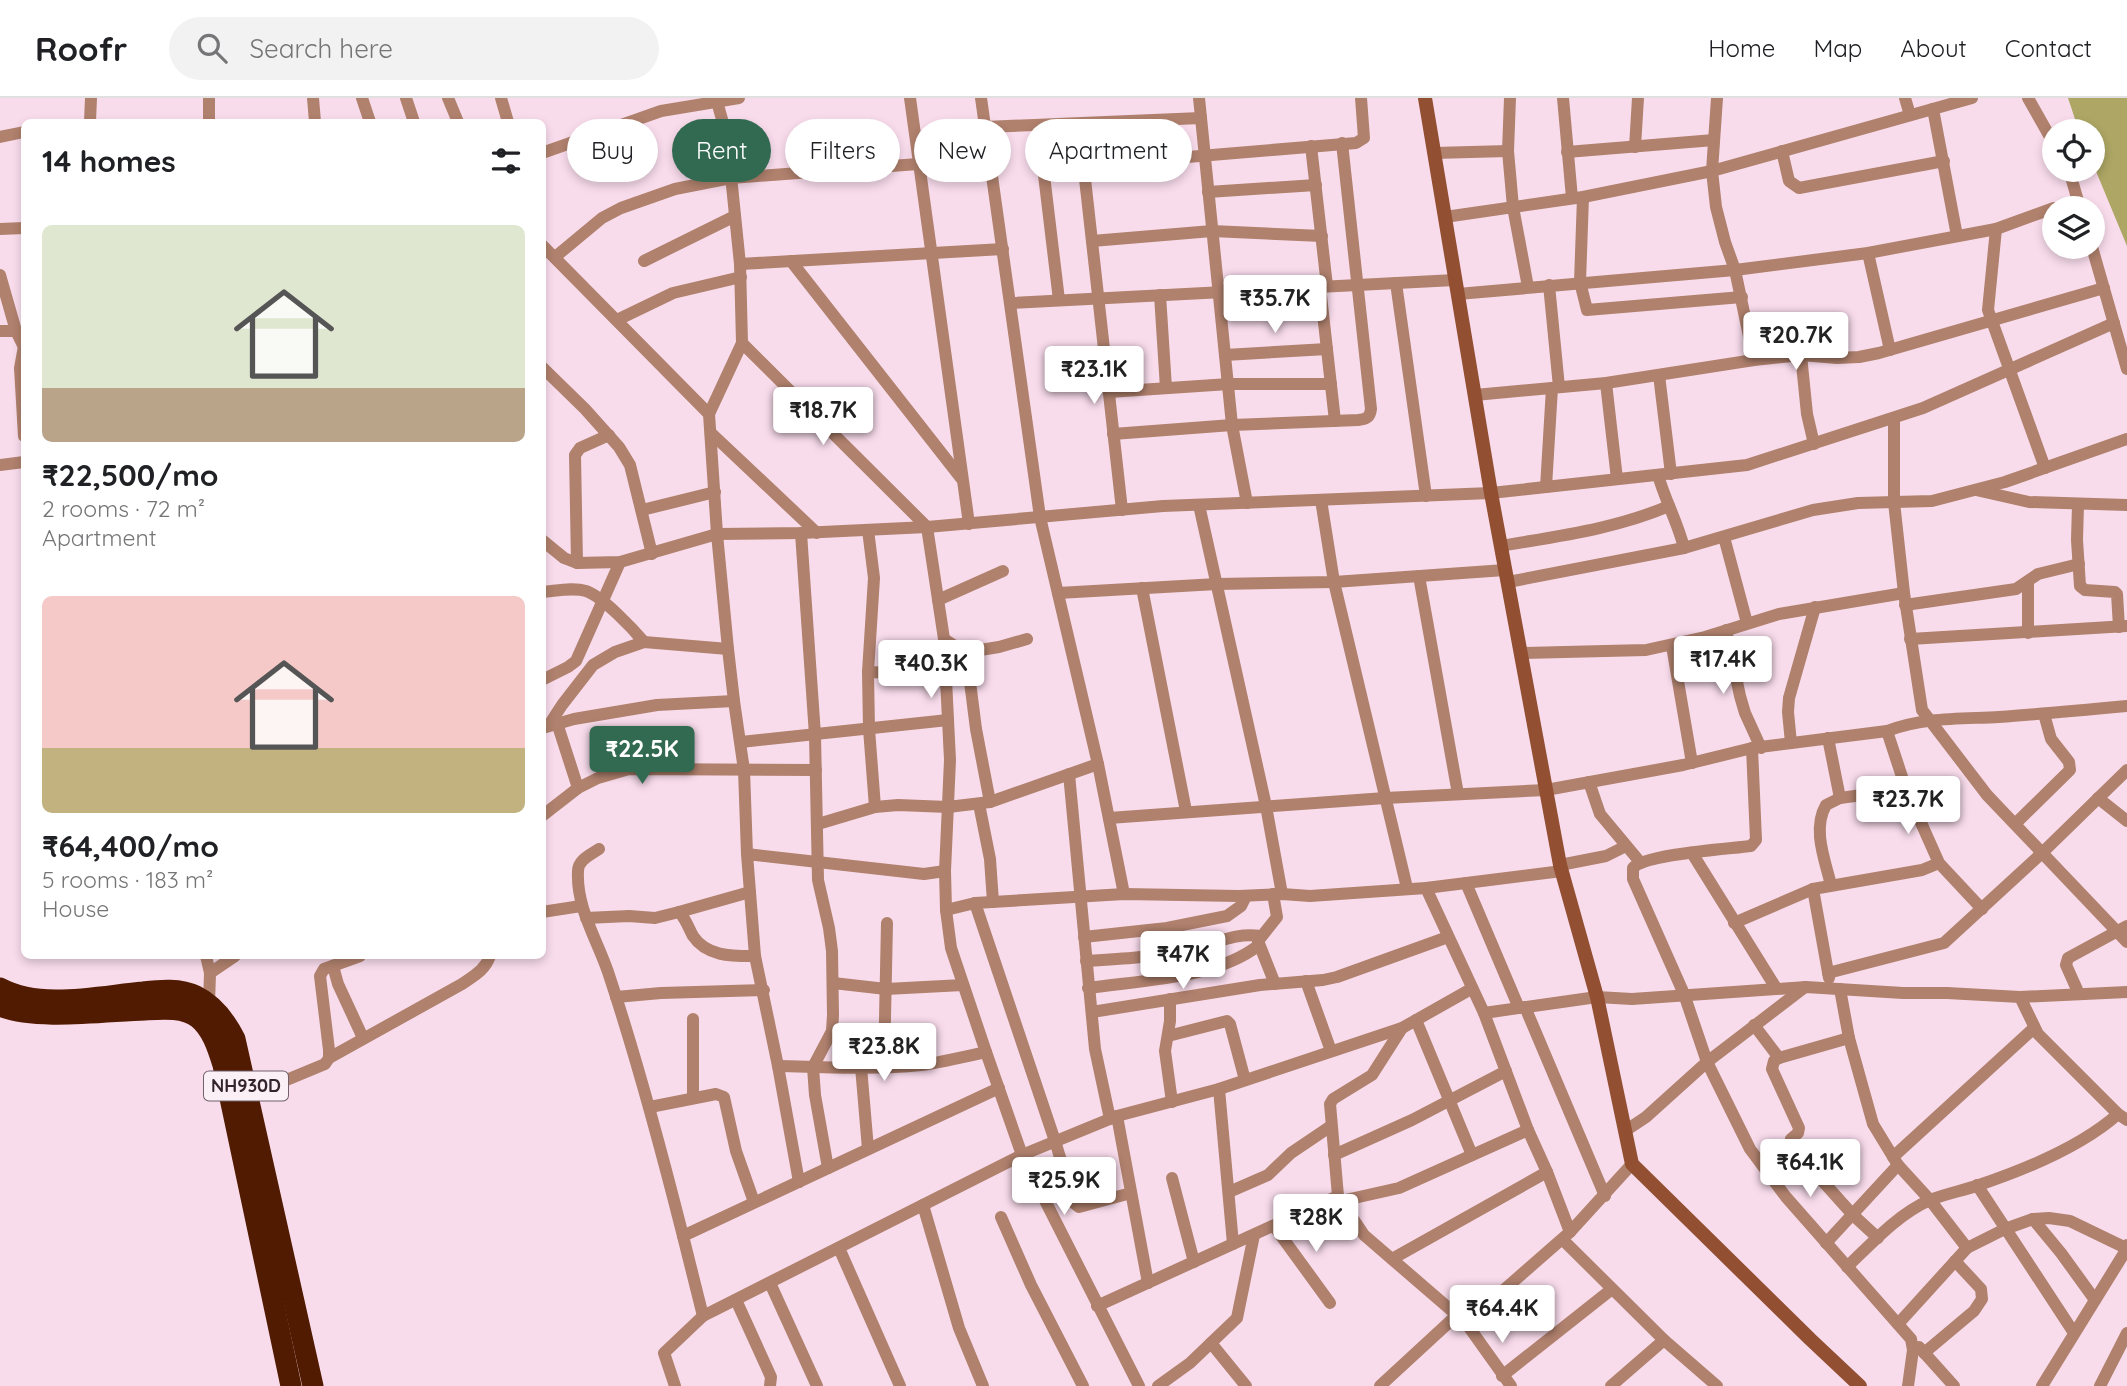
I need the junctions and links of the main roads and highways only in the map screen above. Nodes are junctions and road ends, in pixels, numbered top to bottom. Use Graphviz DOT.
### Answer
graph roads {
  1 [pos="0,988"];
  2 [pos="0,1006"];
  3 [pos="203,1010"];
  4 [pos="291,1386"];
  5 [pos="313,1386"];
  1 -- 3 [label="highway, NH930D"];
  2 -- 3 [label="highway"];
  3 -- 4 [label="highway, NH930D"];
  3 -- 5 [label="highway, NH930D"];
}
